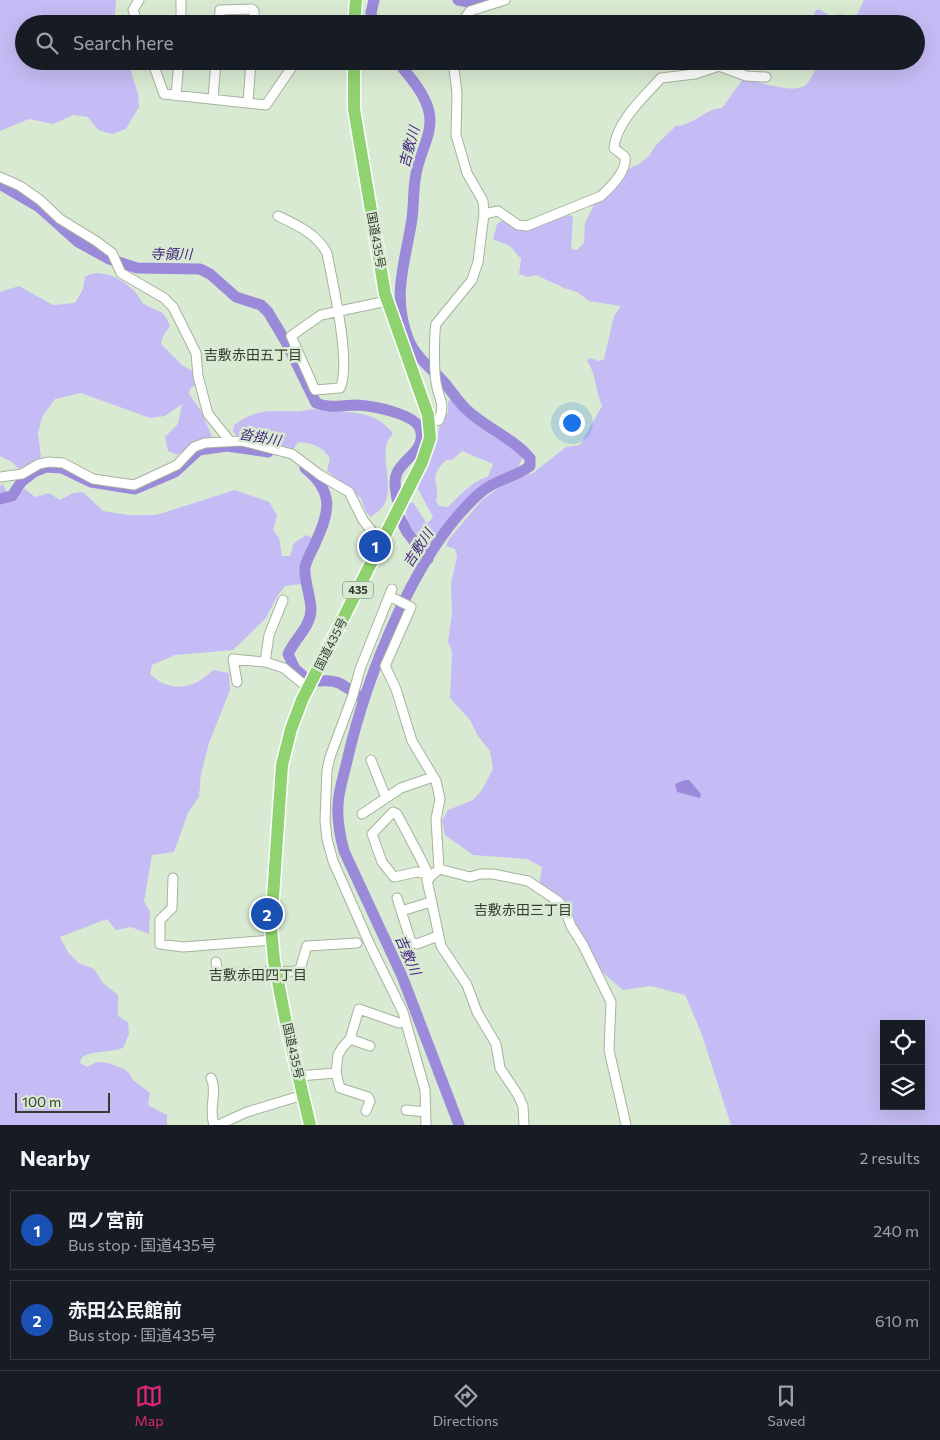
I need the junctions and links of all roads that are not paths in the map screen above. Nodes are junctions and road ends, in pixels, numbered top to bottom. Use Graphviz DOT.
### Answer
graph roads {
  1 [pos="138,0"];
  2 [pos="180,0"];
  3 [pos="505,0"];
  4 [pos="353,1"];
  5 [pos="135,15"];
  6 [pos="181,15"];
  7 [pos="220,15"];
  8 [pos="254,15"];
  9 [pos="354,15"];
  10 [pos="467,15"];
  11 [pos="155,70"];
  12 [pos="178,70"];
  13 [pos="215,70"];
  14 [pos="251,70"];
  15 [pos="290,70"];
  16 [pos="354,70"];
  17 [pos="453,70"];
  18 [pos="704,70"];
  19 [pos="738,70"];
  20 [pos="766,76"];
  21 [pos="176,96"];
  22 [pos="213,99"];
  23 [pos="248,103"];
  24 [pos="0,177"];
  25 [pos="484,214"];
  26 [pos="278,216"];
  27 [pos="387,301"];
  28 [pos="337,311"];
  29 [pos="430,423"];
  30 [pos="229,440"];
  31 [pos="0,477"];
  32 [pos="381,544"];
  33 [pos="283,600"];
  34 [pos="265,662"];
  35 [pos="237,682"];
  36 [pos="308,688"];
  37 [pos="371,760"];
  38 [pos="433,777"];
  39 [pos="386,798"];
  40 [pos="362,814"];
  41 [pos="438,869"];
  42 [pos="429,876"];
  43 [pos="173,878"];
  44 [pos="397,898"];
  45 [pos="431,902"];
  46 [pos="401,911"];
  47 [pos="438,936"];
  48 [pos="272,940"];
  49 [pos="357,943"];
  50 [pos="216,962"];
  51 [pos="276,973"];
  52 [pos="394,1023"];
  53 [pos="350,1039"];
  54 [pos="370,1046"];
  55 [pos="336,1073"];
  56 [pos="298,1076"];
  57 [pos="211,1078"];
  58 [pos="303,1095"];
  59 [pos="406,1110"];
  60 [pos="366,1111"];
  61 [pos="426,1112"];
  62 [pos="214,1125"];
  63 [pos="218,1125"];
  64 [pos="310,1125"];
  65 [pos="426,1125"];
  66 [pos="524,1125"];
  67 [pos="626,1125"];
  1 -- 5 [label="street"];
  2 -- 6 [label="street"];
  3 -- 10 [label="street"];
  4 -- 9 [label="highway"];
  7 -- 8 [label="street"];
  11 -- 21 [label="street"];
  12 -- 21 [label="street"];
  13 -- 22 [label="street"];
  14 -- 23 [label="street"];
  15 -- 23 [label="street"];
  16 -- 27 [label="highway, 国道435号 / 435"];
  17 -- 25 [label="street"];
  18 -- 25 [label="street"];
  19 -- 20 [label="street"];
  21 -- 22 [label="street"];
  22 -- 23 [label="street"];
  24 -- 30 [label="street"];
  25 -- 29 [label="street"];
  26 -- 28 [label="street"];
  27 -- 28 [label="street"];
  27 -- 29 [label="highway, 国道435号 / 435"];
  28 -- 28 [label="street"];
  29 -- 32 [label="highway, 国道435号 / 435"];
  30 -- 31 [label="street"];
  30 -- 32 [label="street"];
  32 -- 36 [label="highway, 国道435号 / 435"];
  33 -- 34 [label="street"];
  34 -- 35 [label="street"];
  34 -- 36 [label="street"];
  36 -- 48 [label="highway, 国道435号 / 435"];
  37 -- 39 [label="street"];
  38 -- 39 [label="street"];
  38 -- 41 [label="street"];
  38 -- 61 [label="street"];
  39 -- 40 [label="street"];
  41 -- 42 [label="street"];
  41 -- 67 [label="street"];
  42 -- 42 [label="street"];
  42 -- 45 [label="street"];
  43 -- 48 [label="street"];
  44 -- 46 [label="street"];
  45 -- 46 [label="street"];
  45 -- 47 [label="street"];
  46 -- 47 [label="street"];
  47 -- 66 [label="street"];
  48 -- 51 [label="highway, 国道435号 / 435"];
  49 -- 51 [label="street"];
  50 -- 51 [label="street"];
  51 -- 56 [label="highway, 国道435号 / 435"];
  52 -- 53 [label="street"];
  53 -- 54 [label="street"];
  53 -- 55 [label="street"];
  55 -- 56 [label="street"];
  55 -- 60 [label="street"];
  56 -- 58 [label="highway, 国道435号 / 435"];
  57 -- 62 [label="street"];
  58 -- 63 [label="street"];
  58 -- 64 [label="highway, 国道435号 / 435"];
  59 -- 61 [label="street"];
  61 -- 65 [label="street"];
}
